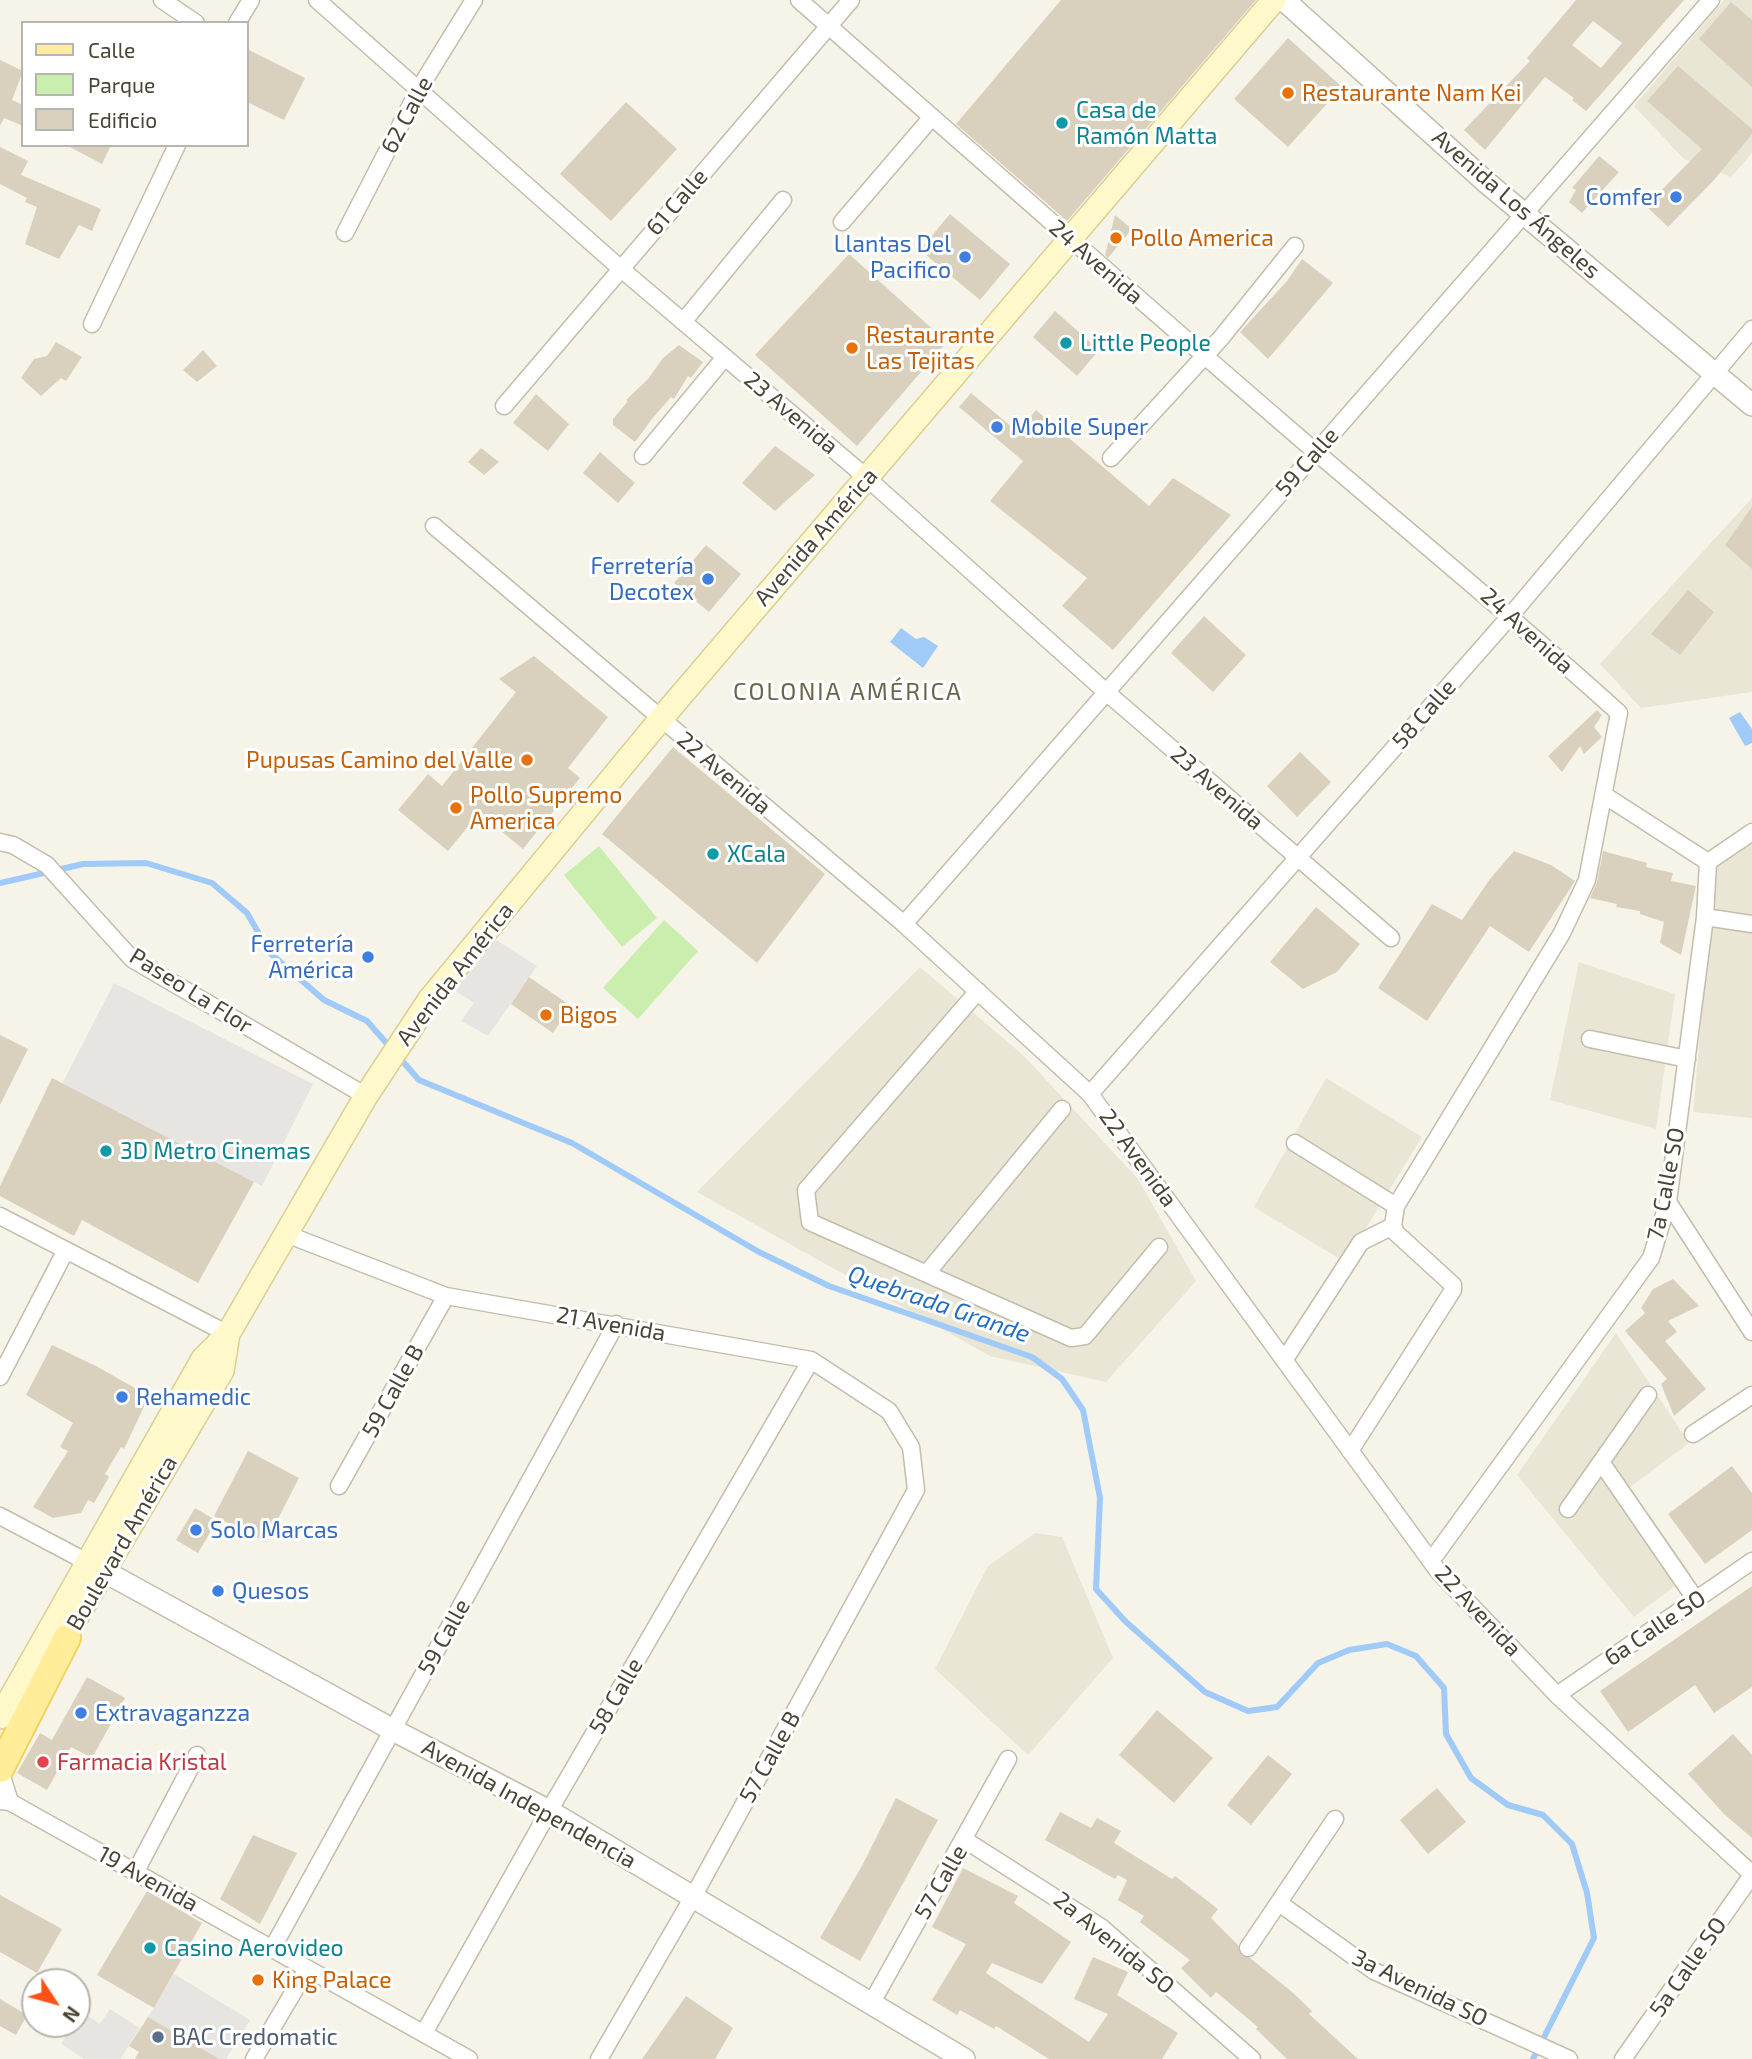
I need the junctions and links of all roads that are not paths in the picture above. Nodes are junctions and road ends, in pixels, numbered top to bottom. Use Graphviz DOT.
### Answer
graph roads {
  1 [pos="162,0"];
  2 [pos="251,0"];
  3 [pos="317,0"];
  4 [pos="474,0"];
  5 [pos="799,0"];
  6 [pos="851,0"];
  7 [pos="1273,0"];
  8 [pos="1284,0"];
  9 [pos="1711,0"];
  10 [pos="193,21"];
  11 [pos="238,21"];
  12 [pos="829,26"];
  13 [pos="419,89"];
  14 [pos="932,117"];
  15 [pos="176,147"];
  16 [pos="783,200"];
  17 [pos="1526,214"];
  18 [pos="842,222"];
  19 [pos="345,233"];
  20 [pos="1068,239"];
  21 [pos="1296,246"];
  22 [pos="620,268"];
  23 [pos="683,322"];
  24 [pos="92,324"];
  25 [pos="1752,329"];
  26 [pos="725,357"];
  27 [pos="1205,357"];
  28 [pos="1717,375"];
  29 [pos="1752,405"];
  30 [pos="503,406"];
  31 [pos="1315,452"];
  32 [pos="643,456"];
  33 [pos="1111,458"];
  34 [pos="867,478"];
  35 [pos="434,526"];
  36 [pos="1511,615"];
  37 [pos="1105,691"];
  38 [pos="660,720"];
  39 [pos="1604,795"];
  40 [pos="1752,832"];
  41 [pos="0,842"];
  42 [pos="1297,858"];
  43 [pos="1708,862"];
  44 [pos="1705,917"];
  45 [pos="904,924"];
  46 [pos="1752,924"];
  47 [pos="1391,938"];
  48 [pos="978,992"];
  49 [pos="1590,1038"];
  50 [pos="1687,1059"];
  51 [pos="369,1091"];
  52 [pos="1090,1094"];
  53 [pos="1062,1108"];
  54 [pos="1295,1143"];
  55 [pos="1668,1202"];
  56 [pos="1396,1206"];
  57 [pos="0,1216"];
  58 [pos="1393,1226"];
  59 [pos="286,1234"];
  60 [pos="1159,1247"];
  61 [pos="66,1250"];
  62 [pos="927,1273"];
  63 [pos="446,1296"];
  64 [pos="616,1324"];
  65 [pos="1752,1332"];
  66 [pos="228,1334"];
  67 [pos="1285,1359"];
  68 [pos="811,1360"];
  69 [pos="0,1377"];
  70 [pos="1648,1395"];
  71 [pos="1752,1395"];
  72 [pos="1693,1434"];
  73 [pos="911,1447"];
  74 [pos="1350,1451"];
  75 [pos="1601,1462"];
  76 [pos="339,1486"];
  77 [pos="1567,1509"];
  78 [pos="0,1516"];
  79 [pos="1431,1561"];
  80 [pos="1752,1561"];
  81 [pos="96,1567"];
  82 [pos="1696,1600"];
  83 [pos="67,1637"];
  84 [pos="1557,1695"];
  85 [pos="0,1717"];
  86 [pos="393,1730"];
  87 [pos="0,1745"];
  88 [pos="197,1755"];
  89 [pos="1008,1759"];
  90 [pos="0,1770"];
  91 [pos="5,1802"];
  92 [pos="548,1811"];
  93 [pos="1335,1819"];
  94 [pos="965,1840"];
  95 [pos="136,1871"];
  96 [pos="1752,1875"];
  97 [pos="693,1897"];
  98 [pos="1279,1903"];
  99 [pos="1248,1948"];
  100 [pos="272,1949"];
  101 [pos="307,1969"];
  102 [pos="871,2004"];
  103 [pos="424,2033"];
  104 [pos="254,2059"];
  105 [pos="469,2059"];
  106 [pos="599,2059"];
  107 [pos="964,2059"];
  108 [pos="1252,2059"];
  109 [pos="1569,2059"];
  110 [pos="1623,2059"];
  1 -- 10 [label="street"];
  2 -- 11 [label="street"];
  3 -- 13 [label="street, 23 Avenida"];
  4 -- 13 [label="street, 62 Calle"];
  5 -- 12 [label="street, 24 Avenida"];
  6 -- 12 [label="street, 61 Calle"];
  7 -- 20 [label="main road, Avenida América"];
  8 -- 17 [label="street, Avenida Los Ángeles"];
  9 -- 17 [label="street, 59 Calle"];
  12 -- 14 [label="street, 24 Avenida"];
  12 -- 22 [label="street, 61 Calle"];
  13 -- 19 [label="street, 62 Calle"];
  13 -- 22 [label="street, 23 Avenida"];
  14 -- 18 [label="street"];
  14 -- 20 [label="street, 24 Avenida"];
  15 -- 24 [label="street"];
  16 -- 23 [label="street"];
  17 -- 28 [label="street, Avenida Los Ángeles"];
  17 -- 31 [label="street, 59 Calle"];
  20 -- 27 [label="street, 24 Avenida"];
  20 -- 34 [label="main road, Avenida América"];
  21 -- 27 [label="street"];
  22 -- 23 [label="street, 23 Avenida"];
  22 -- 30 [label="street, 61 Calle"];
  23 -- 26 [label="street, 23 Avenida"];
  25 -- 28 [label="street, 58 Calle"];
  26 -- 32 [label="street"];
  26 -- 34 [label="street, 23 Avenida"];
  27 -- 31 [label="street, 24 Avenida"];
  27 -- 33 [label="street"];
  28 -- 29 [label="street, Avenida Los Ángeles"];
  28 -- 36 [label="street, 58 Calle"];
  31 -- 36 [label="street, 24 Avenida"];
  31 -- 37 [label="street, 59 Calle"];
  34 -- 37 [label="street, 23 Avenida"];
  34 -- 38 [label="main road, Avenida América"];
  35 -- 38 [label="street, 22 Avenida"];
  36 -- 39 [label="street, 24 Avenida"];
  36 -- 42 [label="street, 58 Calle"];
  37 -- 42 [label="street, 23 Avenida"];
  37 -- 45 [label="street, 59 Calle"];
  38 -- 45 [label="street, 22 Avenida"];
  38 -- 51 [label="main road, Avenida América"];
  39 -- 43 [label="street"];
  39 -- 56 [label="street"];
  40 -- 43 [label="street"];
  41 -- 51 [label="street, Paseo La Flor"];
  42 -- 47 [label="street, 23 Avenida"];
  42 -- 52 [label="street, 58 Calle"];
  43 -- 44 [label="street, 7a Calle SO"];
  44 -- 46 [label="street"];
  44 -- 50 [label="street, 7a Calle SO"];
  45 -- 48 [label="street, 22 Avenida"];
  48 -- 52 [label="street, 22 Avenida"];
  48 -- 62 [label="street"];
  49 -- 50 [label="street"];
  50 -- 55 [label="street, 7a Calle SO"];
  51 -- 59 [label="main road, Boulevard América"];
  52 -- 67 [label="street, 22 Avenida"];
  53 -- 62 [label="street"];
  54 -- 56 [label="street"];
  55 -- 65 [label="street"];
  55 -- 79 [label="street, 7a Calle SO"];
  56 -- 58 [label="street"];
  57 -- 61 [label="street"];
  58 -- 67 [label="street"];
  58 -- 74 [label="street"];
  59 -- 63 [label="street, 21 Avenida"];
  59 -- 66 [label="main road, Boulevard América"];
  60 -- 62 [label="street"];
  61 -- 66 [label="street"];
  61 -- 69 [label="street"];
  63 -- 64 [label="street, 21 Avenida"];
  63 -- 76 [label="street, 59 Calle B"];
  64 -- 68 [label="street, 21 Avenida"];
  64 -- 86 [label="street, 59 Calle"];
  66 -- 81 [label="main road, Boulevard América"];
  67 -- 74 [label="street, 22 Avenida"];
  68 -- 73 [label="street, 21 Avenida"];
  68 -- 92 [label="street, 58 Calle"];
  70 -- 75 [label="street"];
  71 -- 72 [label="street"];
  73 -- 97 [label="street, 57 Calle B"];
  74 -- 79 [label="street, 22 Avenida"];
  75 -- 77 [label="street"];
  75 -- 82 [label="street"];
  78 -- 81 [label="street"];
  79 -- 84 [label="street, 22 Avenida"];
  80 -- 82 [label="street, 6a Calle SO"];
  81 -- 83 [label="main road, Boulevard América"];
  81 -- 85 [label="main road, Boulevard América"];
  81 -- 86 [label="street, Avenida Independencia"];
  82 -- 84 [label="street, 6a Calle SO"];
  83 -- 87 [label="main road, Boulevard América"];
  83 -- 90 [label="main road"];
  84 -- 96 [label="street, 22 Avenida"];
  86 -- 92 [label="street, Avenida Independencia"];
  86 -- 100 [label="street, 59 Calle"];
  88 -- 95 [label="street"];
  89 -- 94 [label="street, 57 Calle"];
  90 -- 91 [label="street, 19 Avenida"];
  91 -- 95 [label="street, 19 Avenida"];
  92 -- 97 [label="street, Avenida Independencia"];
  92 -- 103 [label="street, 58 Calle"];
  93 -- 98 [label="street"];
  94 -- 102 [label="street, 57 Calle"];
  94 -- 108 [label="street, 2a Avenida SO"];
  95 -- 100 [label="street, 19 Avenida"];
  96 -- 110 [label="street, 5a Calle SO"];
  97 -- 102 [label="street, Avenida Independencia"];
  97 -- 106 [label="street, 57 Calle B"];
  98 -- 99 [label="street"];
  98 -- 109 [label="street, 3a Avenida SO"];
  100 -- 101 [label="street, 19 Avenida"];
  101 -- 103 [label="street, 19 Avenida"];
  101 -- 104 [label="street"];
  102 -- 107 [label="street, Avenida Independencia"];
  103 -- 105 [label="street, 19 Avenida"];
}
